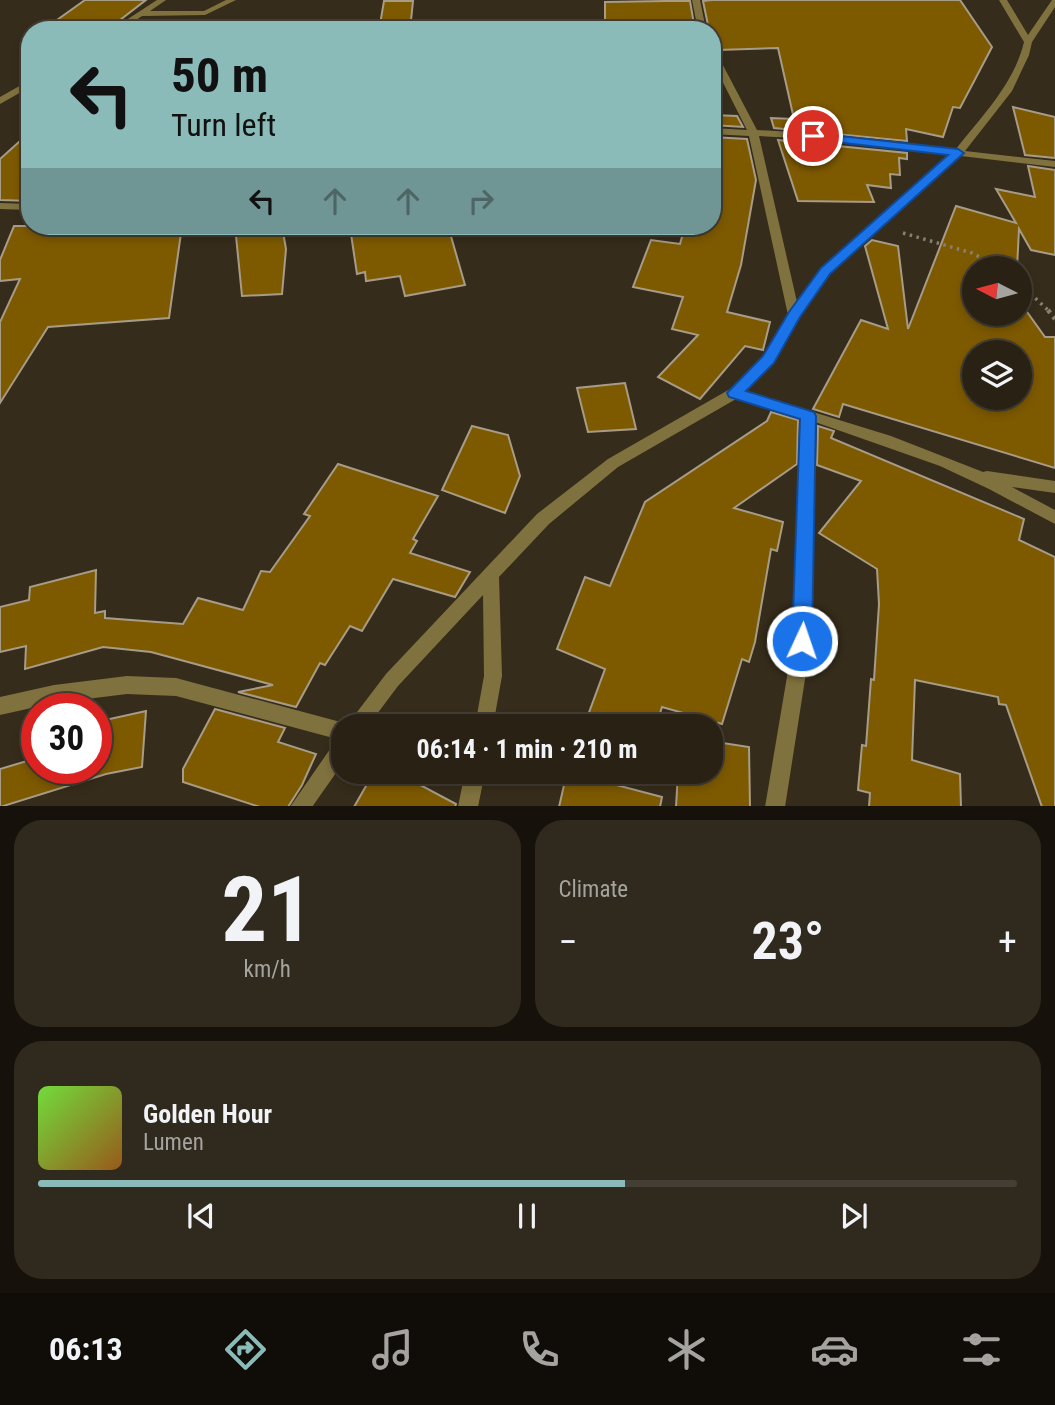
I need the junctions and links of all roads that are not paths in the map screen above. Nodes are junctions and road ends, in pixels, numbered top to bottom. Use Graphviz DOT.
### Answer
graph roads {
  1 [pos="162,0"];
  2 [pos="232,0"];
  3 [pos="696,0"];
  4 [pos="1003,0"];
  5 [pos="1055,1"];
  6 [pos="140,14"];
  7 [pos="129,21"];
  8 [pos="700,21"];
  9 [pos="1028,42"];
  10 [pos="721,70"];
  11 [pos="21,88"];
  12 [pos="0,101"];
  13 [pos="721,131"];
  14 [pos="753,132"];
  15 [pos="958,153"];
  16 [pos="1055,164"];
  17 [pos="0,206"];
  18 [pos="21,207"];
  19 [pos="794,315"];
  20 [pos="735,393"];
  21 [pos="808,416"];
  22 [pos="976,475"];
  23 [pos="1055,487"];
  24 [pos="1055,518"];
  25 [pos="491,574"];
  26 [pos="0,706"];
  27 [pos="366,714"];
  28 [pos="486,714"];
  29 [pos="331,728"];
  30 [pos="331,763"];
  31 [pos="473,784"];
  32 [pos="301,806"];
  33 [pos="468,806"];
  34 [pos="775,806"];
  1 -- 6 [label="street"];
  2 -- 6 [label="street"];
  3 -- 8 [label="street"];
  4 -- 9 [label="street"];
  5 -- 9 [label="street"];
  6 -- 7 [label="street"];
  9 -- 15 [label="street"];
  10 -- 14 [label="street"];
  11 -- 12 [label="street"];
  13 -- 14 [label="street"];
  14 -- 15 [label="street"];
  14 -- 19 [label="street"];
  15 -- 16 [label="street"];
  15 -- 19 [label="street"];
  17 -- 18 [label="street"];
  19 -- 20 [label="street"];
  20 -- 21 [label="street"];
  20 -- 25 [label="street"];
  21 -- 22 [label="street"];
  21 -- 34 [label="street"];
  22 -- 23 [label="street"];
  22 -- 24 [label="street"];
  25 -- 27 [label="street"];
  25 -- 28 [label="street"];
  26 -- 29 [label="street"];
  30 -- 32 [label="street"];
  31 -- 33 [label="street"];
}
